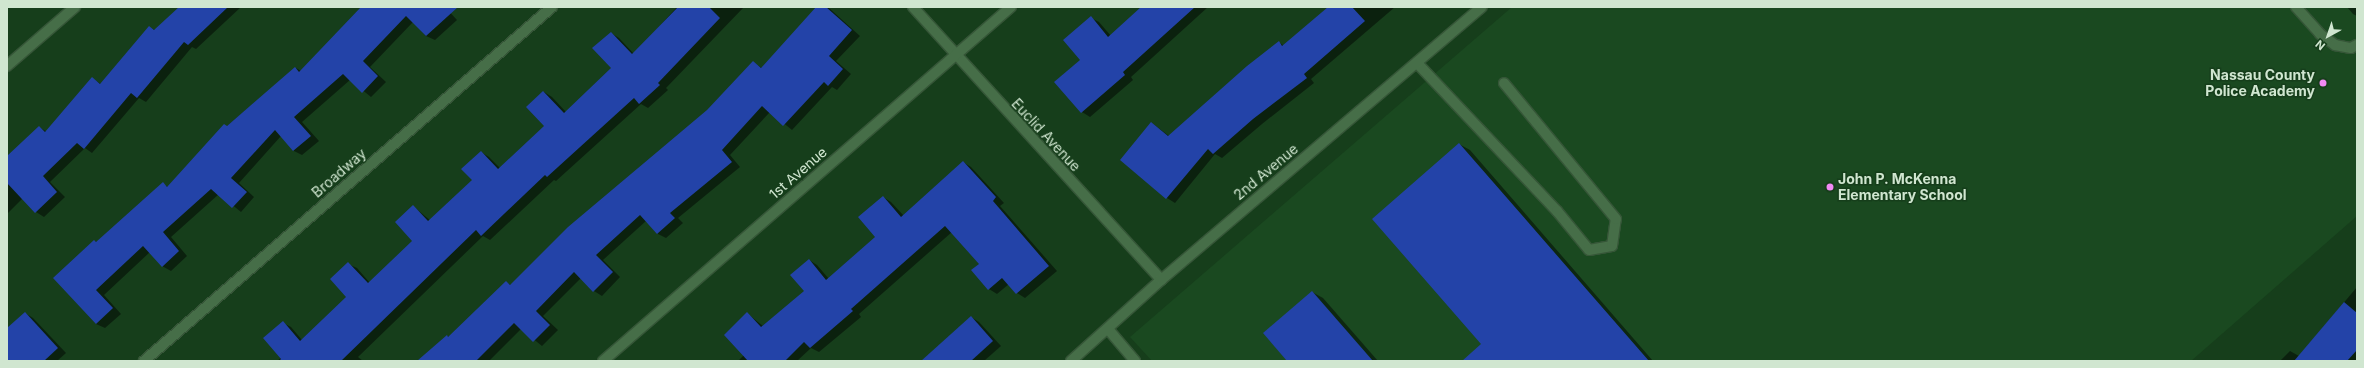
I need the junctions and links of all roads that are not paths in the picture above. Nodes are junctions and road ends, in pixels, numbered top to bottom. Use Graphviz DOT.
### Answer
graph roads {
  1 [pos="75,7"];
  2 [pos="552,7"];
  3 [pos="913,7"];
  4 [pos="1011,7"];
  5 [pos="1482,7"];
  6 [pos="2296,7"];
  7 [pos="2357,45"];
  8 [pos="955,55"];
  9 [pos="1417,63"];
  10 [pos="7,66"];
  11 [pos="1504,83"];
  12 [pos="1161,280"];
  13 [pos="1108,329"];
  14 [pos="144,361"];
  15 [pos="603,361"];
  16 [pos="1071,361"];
  17 [pos="1136,361"];
  1 -- 10 [label="street"];
  2 -- 14 [label="street, Broadway"];
  3 -- 8 [label="street, Euclid Avenue"];
  4 -- 8 [label="street, 1st Avenue"];
  5 -- 9 [label="street, 2nd Avenue"];
  6 -- 7 [label="street"];
  8 -- 12 [label="street, Euclid Avenue"];
  8 -- 15 [label="street, 1st Avenue"];
  9 -- 11 [label="street"];
  9 -- 12 [label="street, 2nd Avenue"];
  12 -- 13 [label="street, 2nd Avenue"];
  13 -- 16 [label="street, 2nd Avenue"];
  13 -- 17 [label="street"];
}
